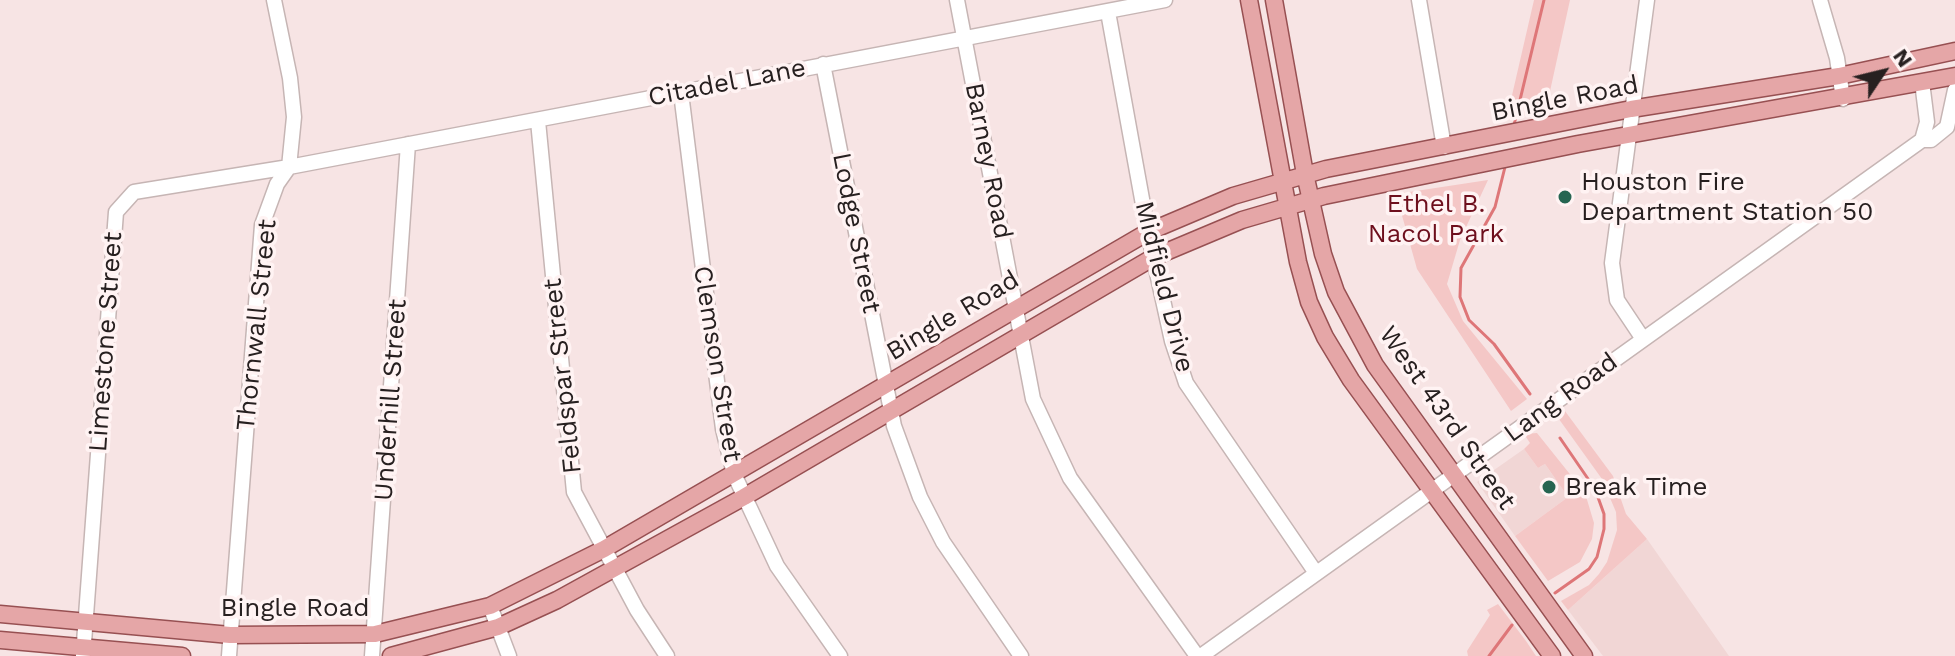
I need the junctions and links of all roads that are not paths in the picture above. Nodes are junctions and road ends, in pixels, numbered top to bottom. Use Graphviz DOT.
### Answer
graph roads {
  1 [pos="274,0"];
  2 [pos="957,0"];
  3 [pos="1165,0"];
  4 [pos="1249,0"];
  5 [pos="1274,0"];
  6 [pos="1419,0"];
  7 [pos="1647,0"];
  8 [pos="1820,0"];
  9 [pos="1108,12"];
  10 [pos="964,36"];
  11 [pos="1955,51"];
  12 [pos="1955,61"];
  13 [pos="823,64"];
  14 [pos="1839,76"];
  15 [pos="1955,76"];
  16 [pos="1922,82"];
  17 [pos="1955,90"];
  18 [pos="681,93"];
  19 [pos="1843,99"];
  20 [pos="1631,109"];
  21 [pos="538,121"];
  22 [pos="1574,122"];
  23 [pos="1628,136"];
  24 [pos="1922,140"];
  25 [pos="408,144"];
  26 [pos="1578,144"];
  27 [pos="1444,147"];
  28 [pos="289,167"];
  29 [pos="1305,174"];
  30 [pos="1282,181"];
  31 [pos="1311,200"];
  32 [pos="1287,206"];
  33 [pos="1148,232"];
  34 [pos="1154,257"];
  35 [pos="1015,307"];
  36 [pos="1019,334"];
  37 [pos="1643,339"];
  38 [pos="1375,365"];
  39 [pos="1351,380"];
  40 [pos="885,384"];
  41 [pos="891,410"];
  42 [pos="734,474"];
  43 [pos="1455,474"];
  44 [pos="1433,489"];
  45 [pos="744,497"];
  46 [pos="604,549"];
  47 [pos="615,570"];
  48 [pos="1316,573"];
  49 [pos="490,606"];
  50 [pos="0,614"];
  51 [pos="85,620"];
  52 [pos="498,627"];
  53 [pos="375,634"];
  54 [pos="230,635"];
  55 [pos="0,640"];
  56 [pos="83,651"];
  57 [pos="182,656"];
  58 [pos="229,656"];
  59 [pos="372,656"];
  60 [pos="391,656"];
  61 [pos="509,656"];
  62 [pos="667,656"];
  63 [pos="840,656"];
  64 [pos="1021,656"];
  65 [pos="1199,656"];
  66 [pos="1552,656"];
  67 [pos="1584,656"];
  1 -- 28 [label="street, Thornwall Street"];
  2 -- 10 [label="street, Barney Road"];
  3 -- 9 [label="street, Citadel Lane"];
  4 -- 30 [label="main road, West 43rd Street"];
  5 -- 29 [label="main road, West 43rd Street"];
  6 -- 27 [label="street"];
  7 -- 20 [label="street"];
  8 -- 14 [label="street"];
  9 -- 10 [label="street, Citadel Lane"];
  9 -- 33 [label="street, Midfield Drive"];
  10 -- 13 [label="street, Citadel Lane"];
  10 -- 35 [label="street, Barney Road"];
  11 -- 14 [label="main road, Bingle Road"];
  12 -- 16 [label="main road"];
  13 -- 18 [label="street, Citadel Lane"];
  13 -- 40 [label="street, Lodge Street"];
  14 -- 19 [label="street"];
  14 -- 20 [label="main road, Bingle Road"];
  15 -- 16 [label="main road, Bingle Road"];
  16 -- 19 [label="main road, Bingle Road"];
  16 -- 24 [label="street"];
  17 -- 24 [label="street, Lang Road"];
  18 -- 21 [label="street, Citadel Lane"];
  18 -- 42 [label="street, Clemson Street"];
  19 -- 23 [label="main road, Bingle Road"];
  20 -- 22 [label="main road, Bingle Road"];
  20 -- 23 [label="street"];
  21 -- 25 [label="street, Citadel Lane"];
  21 -- 46 [label="street, Feldspar Street"];
  22 -- 26 [label="main road"];
  22 -- 27 [label="main road, Bingle Road"];
  23 -- 26 [label="main road, Bingle Road"];
  23 -- 37 [label="street"];
  24 -- 37 [label="street, Lang Road"];
  25 -- 28 [label="street, Citadel Lane"];
  25 -- 53 [label="street, Underhill Street"];
  26 -- 31 [label="main road, Bingle Road"];
  27 -- 29 [label="main road, Bingle Road"];
  28 -- 51 [label="street, Limestone Street"];
  28 -- 54 [label="street, Thornwall Street"];
  29 -- 30 [label="main road, Bingle Road"];
  29 -- 31 [label="main road, West 43rd Street"];
  30 -- 32 [label="main road, West 43rd Street"];
  30 -- 33 [label="main road, Bingle Road"];
  31 -- 32 [label="main road, Bingle Road"];
  31 -- 38 [label="main road, West 43rd Street"];
  32 -- 34 [label="main road, Bingle Road"];
  32 -- 39 [label="main road, West 43rd Street"];
  33 -- 34 [label="street, Midfield Drive"];
  33 -- 35 [label="main road, Bingle Road"];
  34 -- 36 [label="main road, Bingle Road"];
  34 -- 48 [label="street, Midfield Drive"];
  35 -- 36 [label="street, Barney Road"];
  35 -- 40 [label="main road, Bingle Road"];
  36 -- 41 [label="main road, Bingle Road"];
  36 -- 65 [label="street, Barney Road"];
  37 -- 43 [label="street, Lang Road"];
  38 -- 39 [label="main road"];
  38 -- 43 [label="main road, West 43rd Street"];
  39 -- 44 [label="main road, West 43rd Street"];
  40 -- 41 [label="street, Lodge Street"];
  40 -- 42 [label="main road, Bingle Road"];
  41 -- 45 [label="main road, Bingle Road"];
  41 -- 64 [label="street, Lodge Street"];
  42 -- 45 [label="street, Clemson Street"];
  42 -- 46 [label="main road, Bingle Road"];
  43 -- 44 [label="street, Lang Road"];
  43 -- 67 [label="main road, West 43rd Street"];
  44 -- 48 [label="street, Lang Road"];
  44 -- 66 [label="main road, West 43rd Street"];
  45 -- 47 [label="main road, Bingle Road"];
  45 -- 63 [label="street, Clemson Street"];
  46 -- 47 [label="street, Feldspar Street"];
  46 -- 49 [label="main road, Bingle Road"];
  47 -- 52 [label="main road, Bingle Road"];
  47 -- 62 [label="street, Feldspar Street"];
  48 -- 65 [label="street, Lang Road"];
  49 -- 52 [label="street"];
  49 -- 53 [label="main road, Bingle Road"];
  50 -- 51 [label="main road, Bingle Road"];
  51 -- 54 [label="main road, Bingle Road"];
  51 -- 56 [label="street, Limestone Street"];
  52 -- 60 [label="main road, Bingle Road"];
  52 -- 61 [label="street"];
  53 -- 54 [label="main road, Bingle Road"];
  53 -- 59 [label="street, Underhill Street"];
  54 -- 58 [label="street, Thornwall Street"];
  55 -- 56 [label="main road"];
  56 -- 57 [label="main road"];
}
